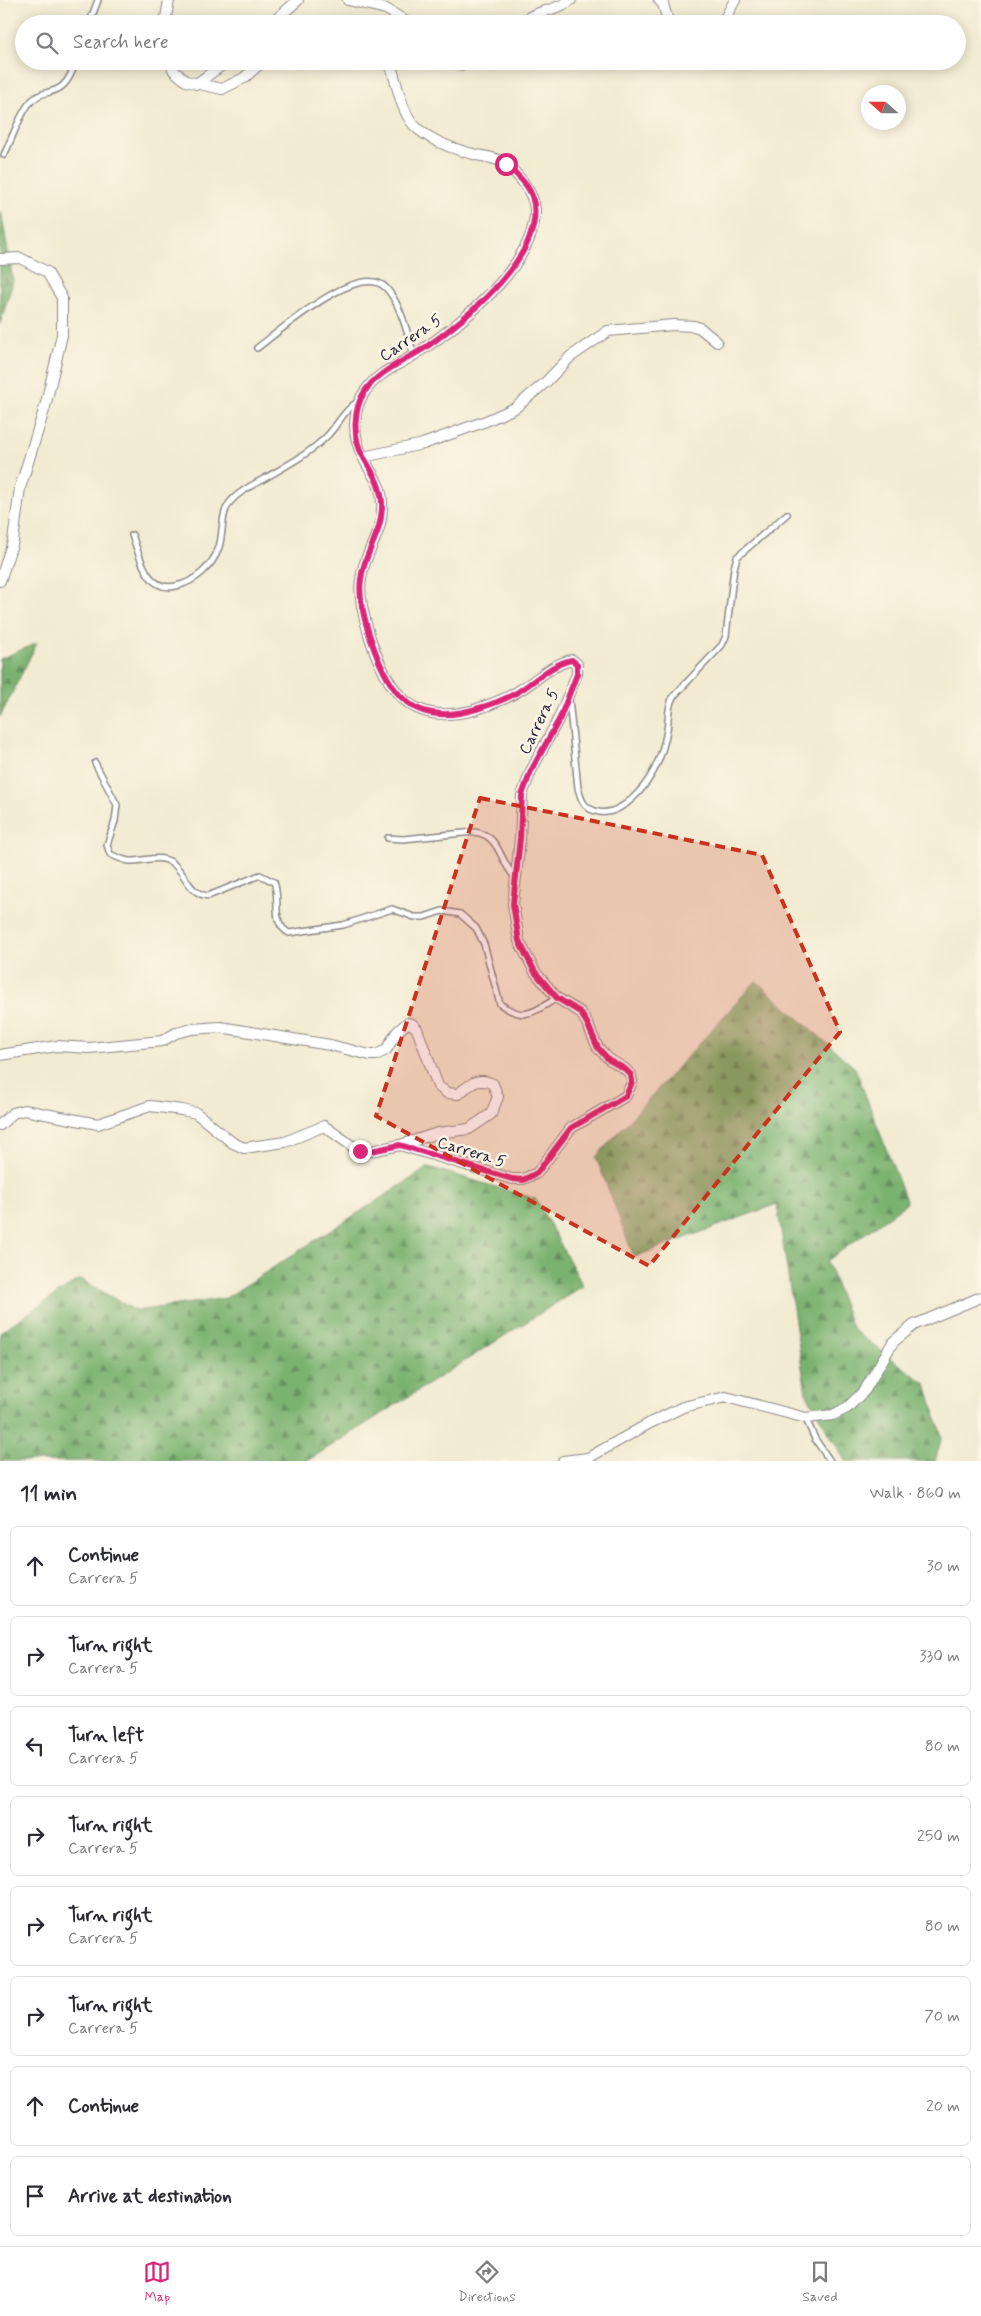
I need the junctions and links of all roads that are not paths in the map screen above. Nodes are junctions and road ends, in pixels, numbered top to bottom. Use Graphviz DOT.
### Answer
graph roads {
  1 [pos="98,0"];
  2 [pos="170,0"];
  3 [pos="298,0"];
  4 [pos="348,0"];
  5 [pos="571,0"];
  6 [pos="659,0"];
  7 [pos="735,0"];
  8 [pos="92,15"];
  9 [pos="167,15"];
  10 [pos="280,15"];
  11 [pos="396,15"];
  12 [pos="534,15"];
  13 [pos="666,15"];
  14 [pos="727,15"];
  15 [pos="73,70"];
  16 [pos="174,70"];
  17 [pos="215,70"];
  18 [pos="253,70"];
  19 [pos="392,70"];
  20 [pos="196,84"];
  21 [pos="4,155"];
  22 [pos="0,259"];
  23 [pos="717,342"];
  24 [pos="256,348"];
  25 [pos="414,355"];
  26 [pos="360,401"];
  27 [pos="363,457"];
  28 [pos="787,514"];
  29 [pos="132,535"];
  30 [pos="0,581"];
  31 [pos="568,694"];
  32 [pos="95,763"];
  33 [pos="388,838"];
  34 [pos="516,878"];
  35 [pos="557,998"];
  36 [pos="0,1055"];
  37 [pos="0,1125"];
  38 [pos="400,1145"];
  39 [pos="981,1297"];
  40 [pos="806,1418"];
  41 [pos="563,1461"];
  42 [pos="830,1461"];
  1 -- 8 [label="lane"];
  2 -- 9 [label="street"];
  3 -- 10 [label="street"];
  4 -- 11 [label="street"];
  5 -- 12 [label="street"];
  6 -- 13 [label="street"];
  7 -- 14 [label="street"];
  15 -- 21 [label="lane"];
  16 -- 20 [label="street"];
  17 -- 20 [label="street"];
  18 -- 20 [label="street"];
  19 -- 25 [label="street, Carrera 5"];
  22 -- 30 [label="street"];
  23 -- 27 [label="street"];
  24 -- 25 [label="lane"];
  25 -- 26 [label="street, Carrera 5"];
  26 -- 27 [label="street, Carrera 5"];
  26 -- 29 [label="lane"];
  27 -- 31 [label="street, Carrera 5"];
  28 -- 31 [label="lane"];
  31 -- 34 [label="street, Carrera 5"];
  32 -- 35 [label="lane"];
  33 -- 34 [label="lane"];
  34 -- 35 [label="street, Carrera 5"];
  35 -- 38 [label="street, Carrera 5"];
  36 -- 38 [label="street"];
  37 -- 38 [label="street"];
  39 -- 40 [label="street"];
  40 -- 41 [label="street"];
  40 -- 42 [label="lane"];
}
